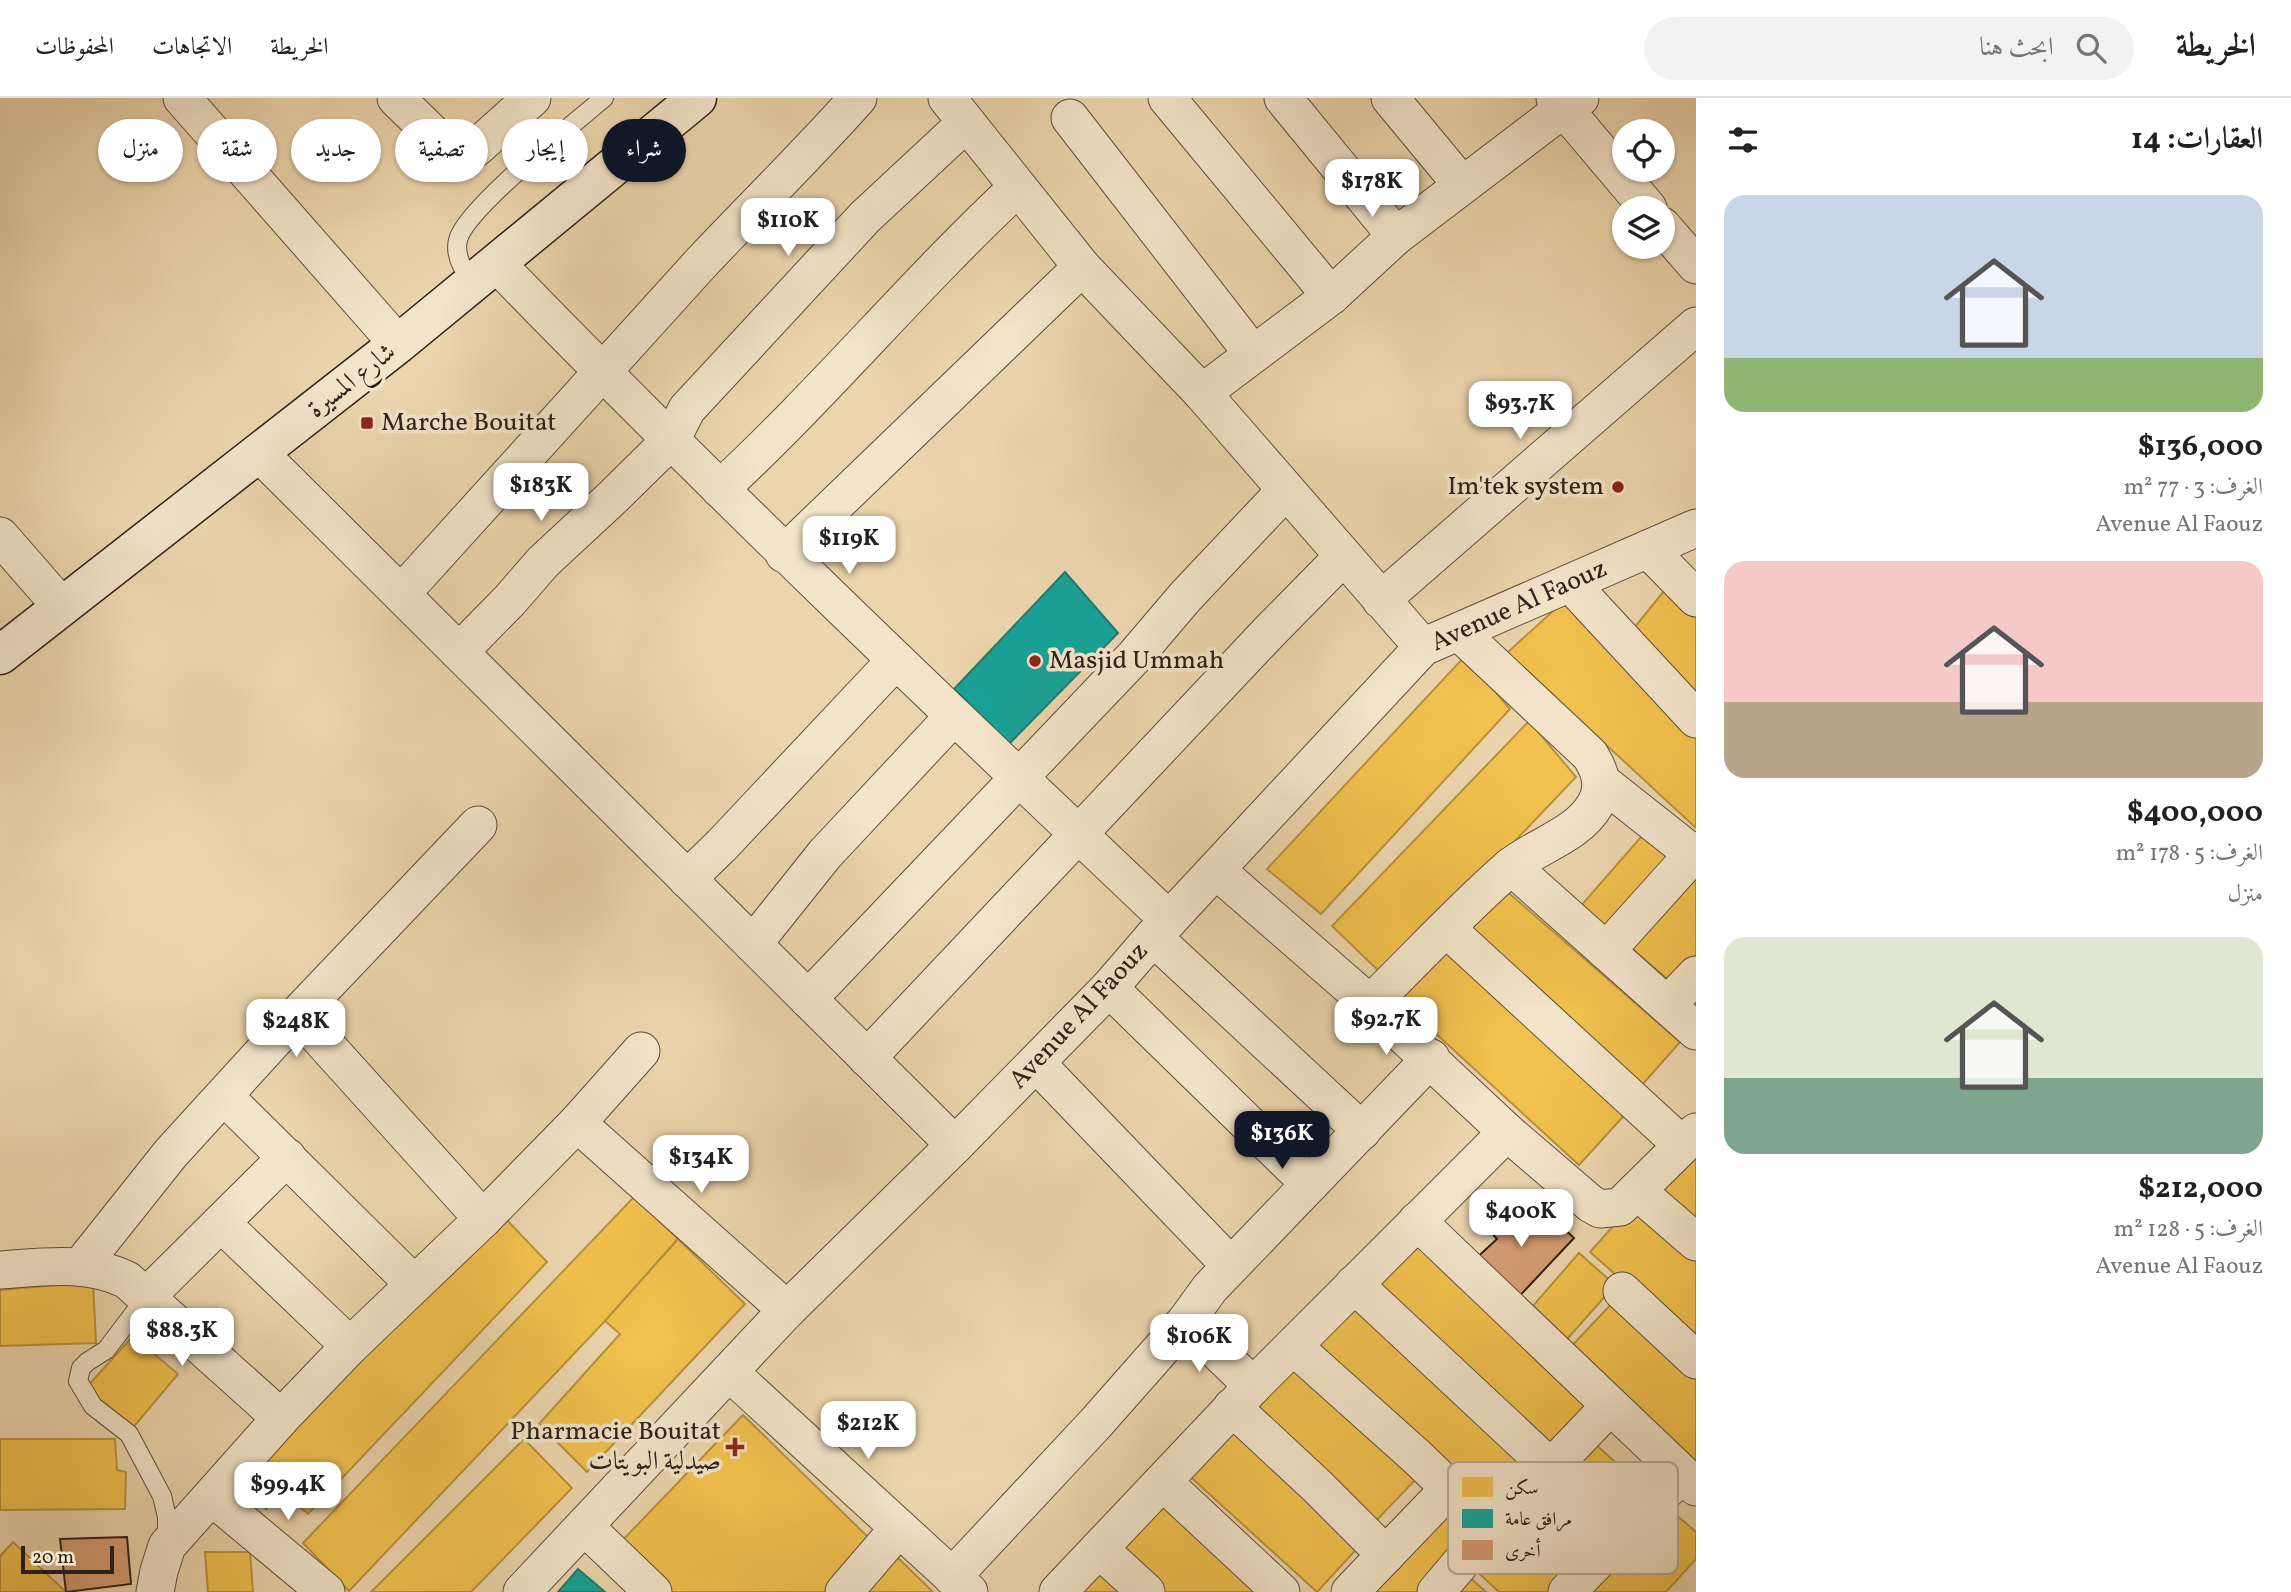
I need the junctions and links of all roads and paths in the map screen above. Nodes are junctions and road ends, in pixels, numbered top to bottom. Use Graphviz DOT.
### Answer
graph roads {
  1 [pos="182,98"];
  2 [pos="396,98"];
  3 [pos="532,98"];
  4 [pos="604,98"];
  5 [pos="697,98"];
  6 [pos="858,98"];
  7 [pos="1167,98"];
  8 [pos="1283,98"];
  9 [pos="1390,98"];
  10 [pos="1566,102"];
  11 [pos="1071,105"];
  12 [pos="956,111"];
  13 [pos="1462,185"];
  14 [pos="1018,187"];
  15 [pos="1639,196"];
  16 [pos="1396,236"];
  17 [pos="1675,241"];
  18 [pos="1696,265"];
  19 [pos="1082,267"];
  20 [pos="486,274"];
  21 [pos="1331,296"];
  22 [pos="1696,326"];
  23 [pos="398,345"];
  24 [pos="1253,354"];
  25 [pos="603,373"];
  26 [pos="1202,393"];
  27 [pos="671,440"];
  28 [pos="260,454"];
  29 [pos="720,489"];
  30 [pos="1286,490"];
  31 [pos="1696,528"];
  32 [pos="0,536"];
  33 [pos="1648,549"];
  34 [pos="784,554"];
  35 [pos="1346,559"];
  36 [pos="1570,583"];
  37 [pos="401,594"];
  38 [pos="1696,598"];
  39 [pos="1381,600"];
  40 [pos="62,607"];
  41 [pos="1458,632"];
  42 [pos="1423,647"];
  43 [pos="459,652"];
  44 [pos="0,655"];
  45 [pos="896,660"];
  46 [pos="954,716"];
  47 [pos="1696,719"];
  48 [pos="1019,777"];
  49 [pos="1602,782"];
  50 [pos="478,825"];
  51 [pos="1079,835"];
  52 [pos="1694,853"];
  53 [pos="1511,866"];
  54 [pos="1216,870"];
  55 [pos="687,879"];
  56 [pos="1161,929"];
  57 [pos="1447,929"];
  58 [pos="753,944"];
  59 [pos="1606,951"];
  60 [pos="1696,975"];
  61 [pos="1109,988"];
  62 [pos="808,999"];
  63 [pos="1370,1004"];
  64 [pos="1667,1005"];
  65 [pos="298,1014"];
  66 [pos="1696,1031"];
  67 [pos="641,1051"];
  68 [pos="867,1058"];
  69 [pos="1431,1058"];
  70 [pos="1036,1063"];
  71 [pos="224,1097"];
  72 [pos="577,1123"];
  73 [pos="1362,1131"];
  74 [pos="1507,1132"];
  75 [pos="1689,1139"];
  76 [pos="955,1145"];
  77 [pos="288,1157"];
  78 [pos="1310,1184"];
  79 [pos="1637,1191"];
  80 [pos="483,1219"];
  81 [pos="1417,1221"];
  82 [pos="221,1223"];
  83 [pos="1696,1242"];
  84 [pos="81,1265"];
  85 [pos="1231,1266"];
  86 [pos="0,1270"];
  87 [pos="415,1283"];
  88 [pos="1354,1284"];
  89 [pos="1622,1291"];
  90 [pos="146,1296"];
  91 [pos="787,1310"];
  92 [pos="1186,1321"];
  93 [pos="350,1346"];
  94 [pos="1293,1346"];
  95 [pos="1696,1360"];
  96 [pos="729,1372"];
  97 [pos="1243,1396"];
  98 [pos="1610,1406"];
  99 [pos="281,1418"];
  100 [pos="1545,1462"];
  101 [pos="1557,1462"];
  102 [pos="1669,1462"];
  103 [pos="1163,1482"];
  104 [pos="1446,1492"];
  105 [pos="212,1497"];
  106 [pos="584,1525"];
  107 [pos="899,1528"];
  108 [pos="167,1546"];
  109 [pos="1099,1549"];
  110 [pos="1386,1555"];
  111 [pos="1451,1574"];
  112 [pos="1587,1574"];
  113 [pos="960,1585"];
  114 [pos="155,1592"];
  115 [pos="326,1592"];
  116 [pos="522,1592"];
  117 [pos="653,1592"];
  118 [pos="844,1592"];
  119 [pos="1058,1592"];
  120 [pos="1146,1592"];
  121 [pos="1281,1592"];
  122 [pos="1350,1592"];
  123 [pos="1436,1592"];
  124 [pos="1567,1592"];
  1 -- 23 [label="street"];
  2 -- 3 [label="street"];
  4 -- 20 [label="lane"];
  5 -- 20 [label="street, شارع المسيرة"];
  6 -- 25 [label="street"];
  7 -- 21 [label="street"];
  8 -- 16 [label="street"];
  9 -- 13 [label="street"];
  10 -- 13 [label="street"];
  10 -- 15 [label="street"];
  11 -- 24 [label="street"];
  12 -- 14 [label="street"];
  12 -- 27 [label="street"];
  13 -- 16 [label="street"];
  14 -- 19 [label="street"];
  14 -- 29 [label="street"];
  16 -- 21 [label="street"];
  17 -- 18 [label="street"];
  19 -- 26 [label="street"];
  19 -- 34 [label="street"];
  20 -- 23 [label="street, شارع المسيرة"];
  20 -- 25 [label="street"];
  21 -- 24 [label="street"];
  22 -- 39 [label="street"];
  23 -- 28 [label="street, شارع المسيرة"];
  24 -- 26 [label="street"];
  25 -- 27 [label="street"];
  25 -- 37 [label="street"];
  26 -- 30 [label="street"];
  27 -- 29 [label="street"];
  27 -- 43 [label="street"];
  28 -- 37 [label="street"];
  28 -- 40 [label="street, شارع المسيرة"];
  29 -- 34 [label="street"];
  30 -- 35 [label="street"];
  30 -- 48 [label="street"];
  31 -- 33 [label="street, Avenue Al Faouz"];
  32 -- 40 [label="street"];
  33 -- 36 [label="street, Avenue Al Faouz"];
  33 -- 38 [label="street"];
  34 -- 45 [label="street"];
  35 -- 39 [label="street"];
  35 -- 51 [label="street"];
  36 -- 41 [label="street, Avenue Al Faouz"];
  36 -- 47 [label="street"];
  37 -- 43 [label="street"];
  39 -- 42 [label="street"];
  40 -- 44 [label="street, شارع المسيرة"];
  41 -- 42 [label="street, Avenue Al Faouz"];
  41 -- 49 [label="street"];
  42 -- 54 [label="street, Avenue Al Faouz"];
  43 -- 55 [label="street"];
  45 -- 46 [label="street"];
  45 -- 55 [label="street"];
  46 -- 48 [label="street"];
  46 -- 58 [label="street"];
  48 -- 51 [label="street"];
  48 -- 62 [label="street"];
  49 -- 52 [label="street"];
  49 -- 53 [label="street"];
  50 -- 65 [label="street"];
  51 -- 56 [label="street"];
  51 -- 68 [label="street"];
  52 -- 59 [label="street"];
  53 -- 57 [label="street"];
  53 -- 59 [label="street"];
  54 -- 56 [label="street, Avenue Al Faouz"];
  54 -- 63 [label="street"];
  55 -- 58 [label="street"];
  56 -- 61 [label="street, Avenue Al Faouz"];
  56 -- 73 [label="street"];
  57 -- 63 [label="street"];
  57 -- 75 [label="street"];
  58 -- 62 [label="street"];
  59 -- 64 [label="street"];
  60 -- 64 [label="street"];
  61 -- 70 [label="street, Avenue Al Faouz"];
  61 -- 78 [label="street"];
  62 -- 68 [label="street"];
  63 -- 69 [label="street"];
  64 -- 66 [label="street"];
  65 -- 71 [label="street"];
  65 -- 80 [label="street"];
  67 -- 72 [label="street"];
  68 -- 76 [label="street"];
  69 -- 73 [label="street"];
  69 -- 74 [label="street"];
  70 -- 76 [label="street, Avenue Al Faouz"];
  70 -- 85 [label="street"];
  71 -- 77 [label="street"];
  71 -- 84 [label="street"];
  72 -- 80 [label="street"];
  72 -- 91 [label="street"];
  73 -- 78 [label="street"];
  74 -- 79 [label="street"];
  74 -- 81 [label="street"];
  75 -- 79 [label="street"];
  76 -- 91 [label="street, Avenue Al Faouz"];
  77 -- 82 [label="street"];
  77 -- 87 [label="street"];
  78 -- 85 [label="street"];
  79 -- 83 [label="street"];
  80 -- 87 [label="street"];
  81 -- 88 [label="street"];
  81 -- 98 [label="street"];
  82 -- 90 [label="street"];
  82 -- 93 [label="street"];
  84 -- 86 [label="street"];
  84 -- 90 [label="street"];
  85 -- 92 [label="street"];
  87 -- 93 [label="street"];
  88 -- 94 [label="street"];
  88 -- 100 [label="street"];
  89 -- 95 [label="street"];
  90 -- 99 [label="street"];
  90 -- 108 [label="lane"];
  91 -- 96 [label="street, Avenue Al Faouz"];
  92 -- 97 [label="street"];
  92 -- 113 [label="street"];
  93 -- 99 [label="street"];
  94 -- 97 [label="street"];
  94 -- 104 [label="street"];
  96 -- 106 [label="street, Avenue Al Faouz"];
  96 -- 107 [label="street"];
  97 -- 103 [label="street"];
  97 -- 110 [label="street"];
  98 -- 101 [label="street"];
  98 -- 102 [label="street"];
  99 -- 105 [label="street"];
  103 -- 109 [label="street"];
  103 -- 121 [label="street"];
  104 -- 110 [label="street"];
  105 -- 108 [label="street"];
  105 -- 115 [label="street"];
  106 -- 116 [label="street, Avenue Al Faouz"];
  106 -- 117 [label="street"];
  107 -- 113 [label="street"];
  107 -- 118 [label="street"];
  108 -- 114 [label="street"];
  109 -- 119 [label="street"];
  109 -- 120 [label="street"];
  110 -- 122 [label="street"];
  111 -- 123 [label="street"];
  112 -- 124 [label="street"];
}
